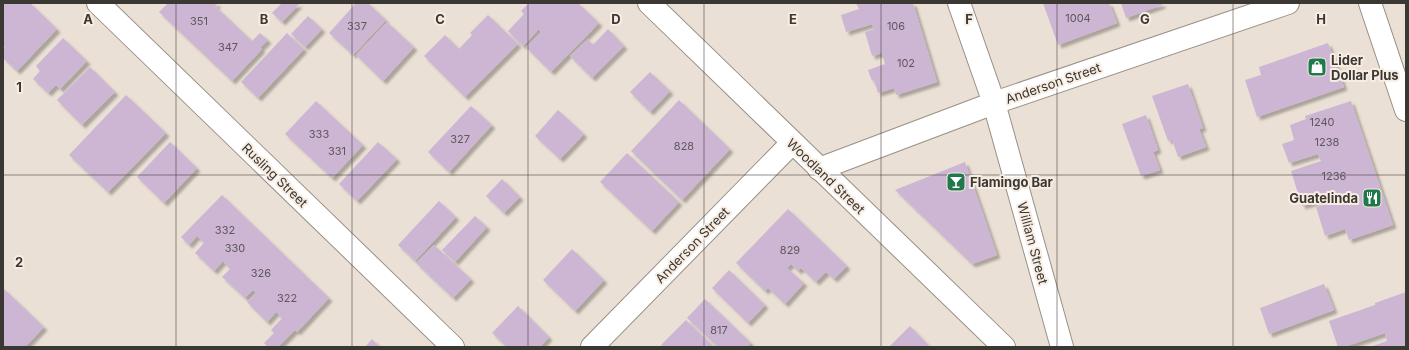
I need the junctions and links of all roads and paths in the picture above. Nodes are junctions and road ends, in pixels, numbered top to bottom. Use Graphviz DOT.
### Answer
graph roads {
  1 [pos="98,3"];
  2 [pos="649,3"];
  3 [pos="959,3"];
  4 [pos="1288,3"];
  5 [pos="1370,3"];
  6 [pos="994,103"];
  7 [pos="1406,110"];
  8 [pos="792,143"];
  9 [pos="819,169"];
  10 [pos="452,347"];
  11 [pos="592,347"];
  12 [pos="1004,347"];
  13 [pos="1062,347"];
  1 -- 10 [label="street, Rusling Street"];
  2 -- 8 [label="street, Woodland Street"];
  3 -- 6 [label="street, William Street"];
  4 -- 6 [label="street, Anderson Street"];
  5 -- 7 [label="street"];
  6 -- 9 [label="street, Anderson Street"];
  6 -- 13 [label="street, William Street"];
  8 -- 9 [label="street, Woodland Street"];
  8 -- 11 [label="street, Anderson Street"];
  9 -- 12 [label="street, Woodland Street"];
}
